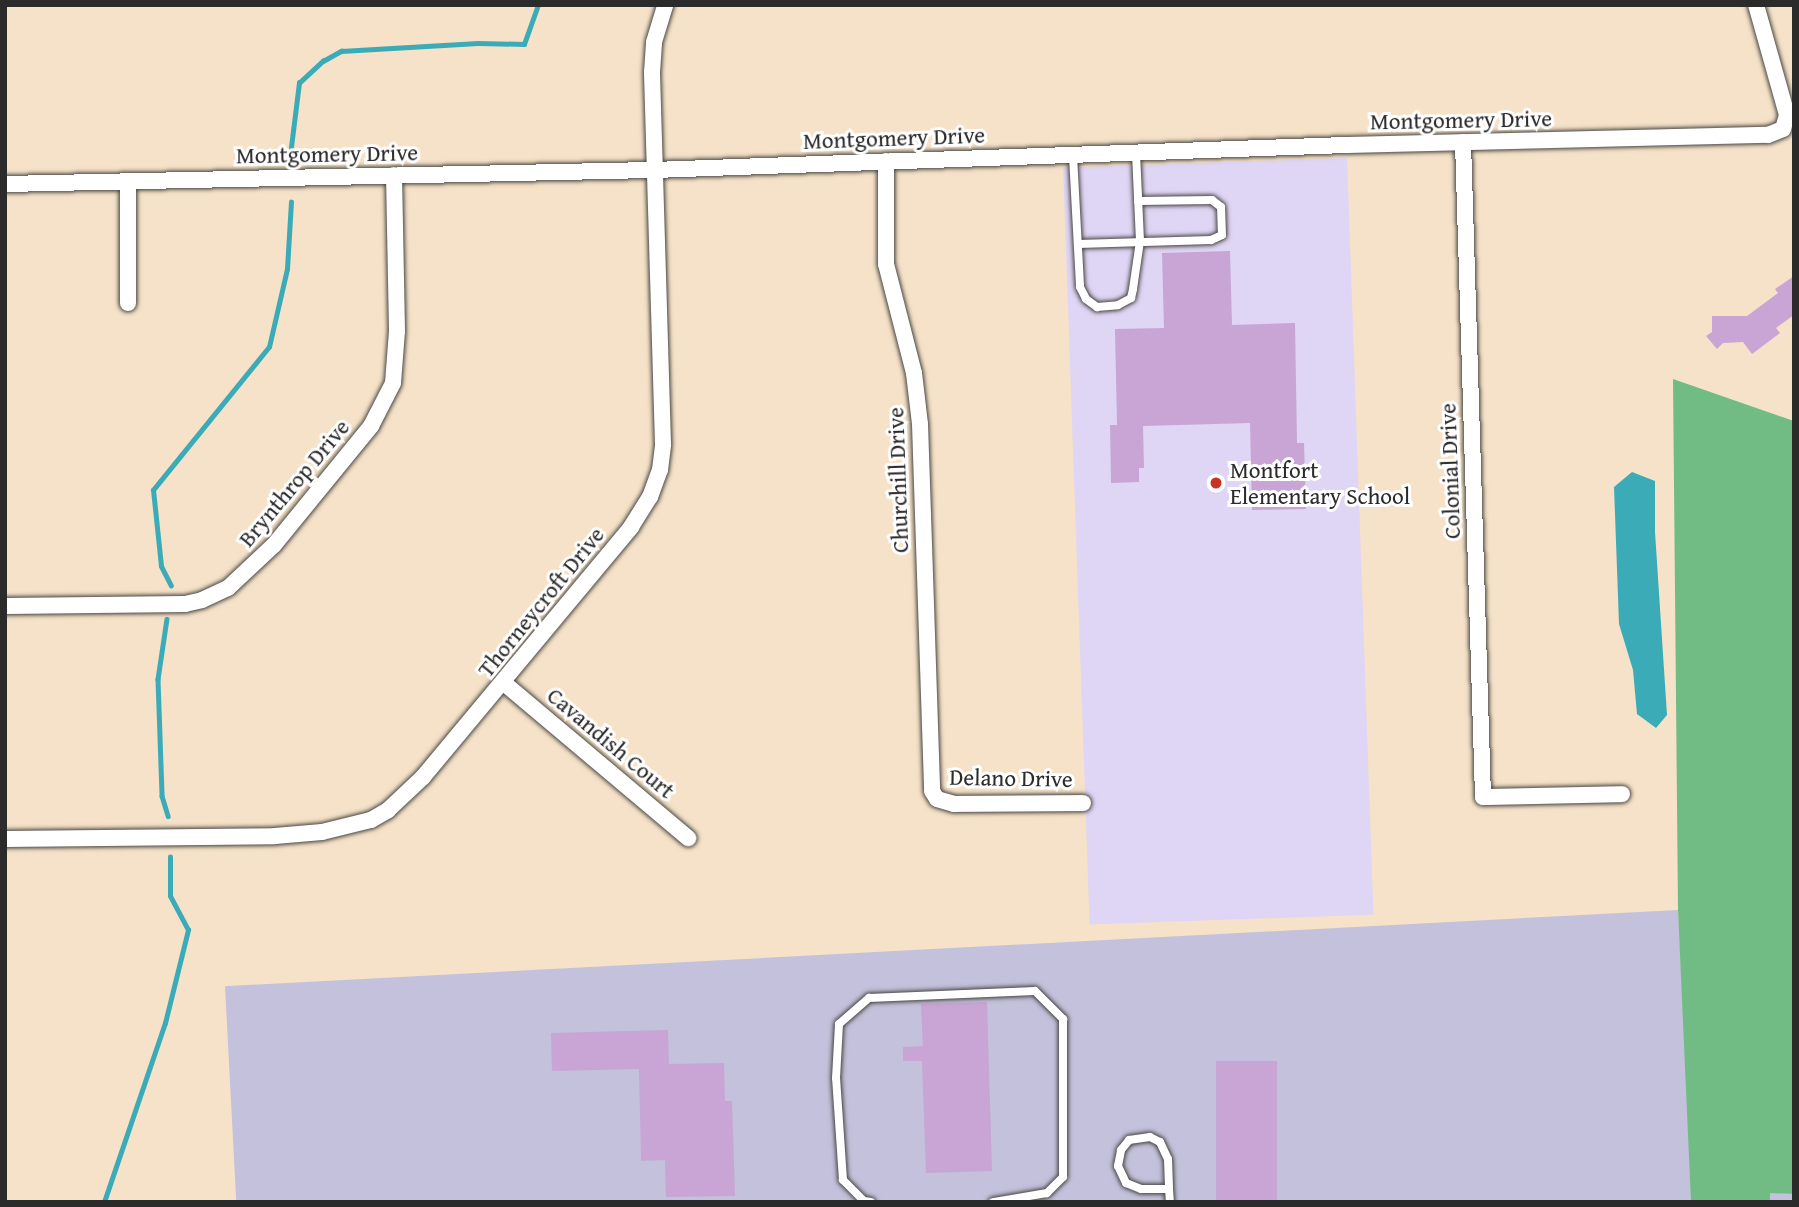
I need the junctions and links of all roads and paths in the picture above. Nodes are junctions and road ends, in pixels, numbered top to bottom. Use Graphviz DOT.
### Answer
graph roads {
  1 [pos="665,5"];
  2 [pos="1756,5"];
  3 [pos="1463,142"];
  4 [pos="1136,154"];
  5 [pos="1073,156"];
  6 [pos="886,161"];
  7 [pos="654,170"];
  8 [pos="394,175"];
  9 [pos="128,182"];
  10 [pos="5,184"];
  11 [pos="1138,201"];
  12 [pos="1140,241"];
  13 [pos="1078,244"];
  14 [pos="128,303"];
  15 [pos="5,606"];
  16 [pos="504,683"];
  17 [pos="1622,794"];
  18 [pos="937,799"];
  19 [pos="1083,803"];
  20 [pos="688,838"];
  21 [pos="5,839"];
  22 [pos="1169,1189"];
  23 [pos="871,1202"];
  24 [pos="993,1202"];
  25 [pos="1170,1202"];
  1 -- 7 [label="street, Thorneycroft Drive"];
  2 -- 3 [label="street, Montgomery Drive"];
  3 -- 4 [label="street, Montgomery Drive"];
  3 -- 17 [label="street, Colonial Drive"];
  4 -- 5 [label="street, Montgomery Drive"];
  4 -- 11 [label="lane"];
  5 -- 6 [label="street, Montgomery Drive"];
  5 -- 13 [label="lane"];
  6 -- 7 [label="street, Montgomery Drive"];
  6 -- 18 [label="street, Churchill Drive"];
  7 -- 8 [label="street, Montgomery Drive"];
  7 -- 16 [label="street, Thorneycroft Drive"];
  8 -- 9 [label="street, Montgomery Drive"];
  8 -- 15 [label="street, Brynthrop Drive"];
  9 -- 10 [label="street, Montgomery Drive"];
  9 -- 14 [label="street"];
  11 -- 12 [label="lane"];
  11 -- 12 [label="lane"];
  12 -- 13 [label="lane"];
  12 -- 13 [label="lane"];
  16 -- 20 [label="street, Cavandish Court"];
  16 -- 21 [label="street, Thorneycroft Drive"];
  18 -- 19 [label="street, Delano Drive"];
  22 -- 22 [label="lane"];
  22 -- 25 [label="lane"];
  23 -- 24 [label="lane"];
}
